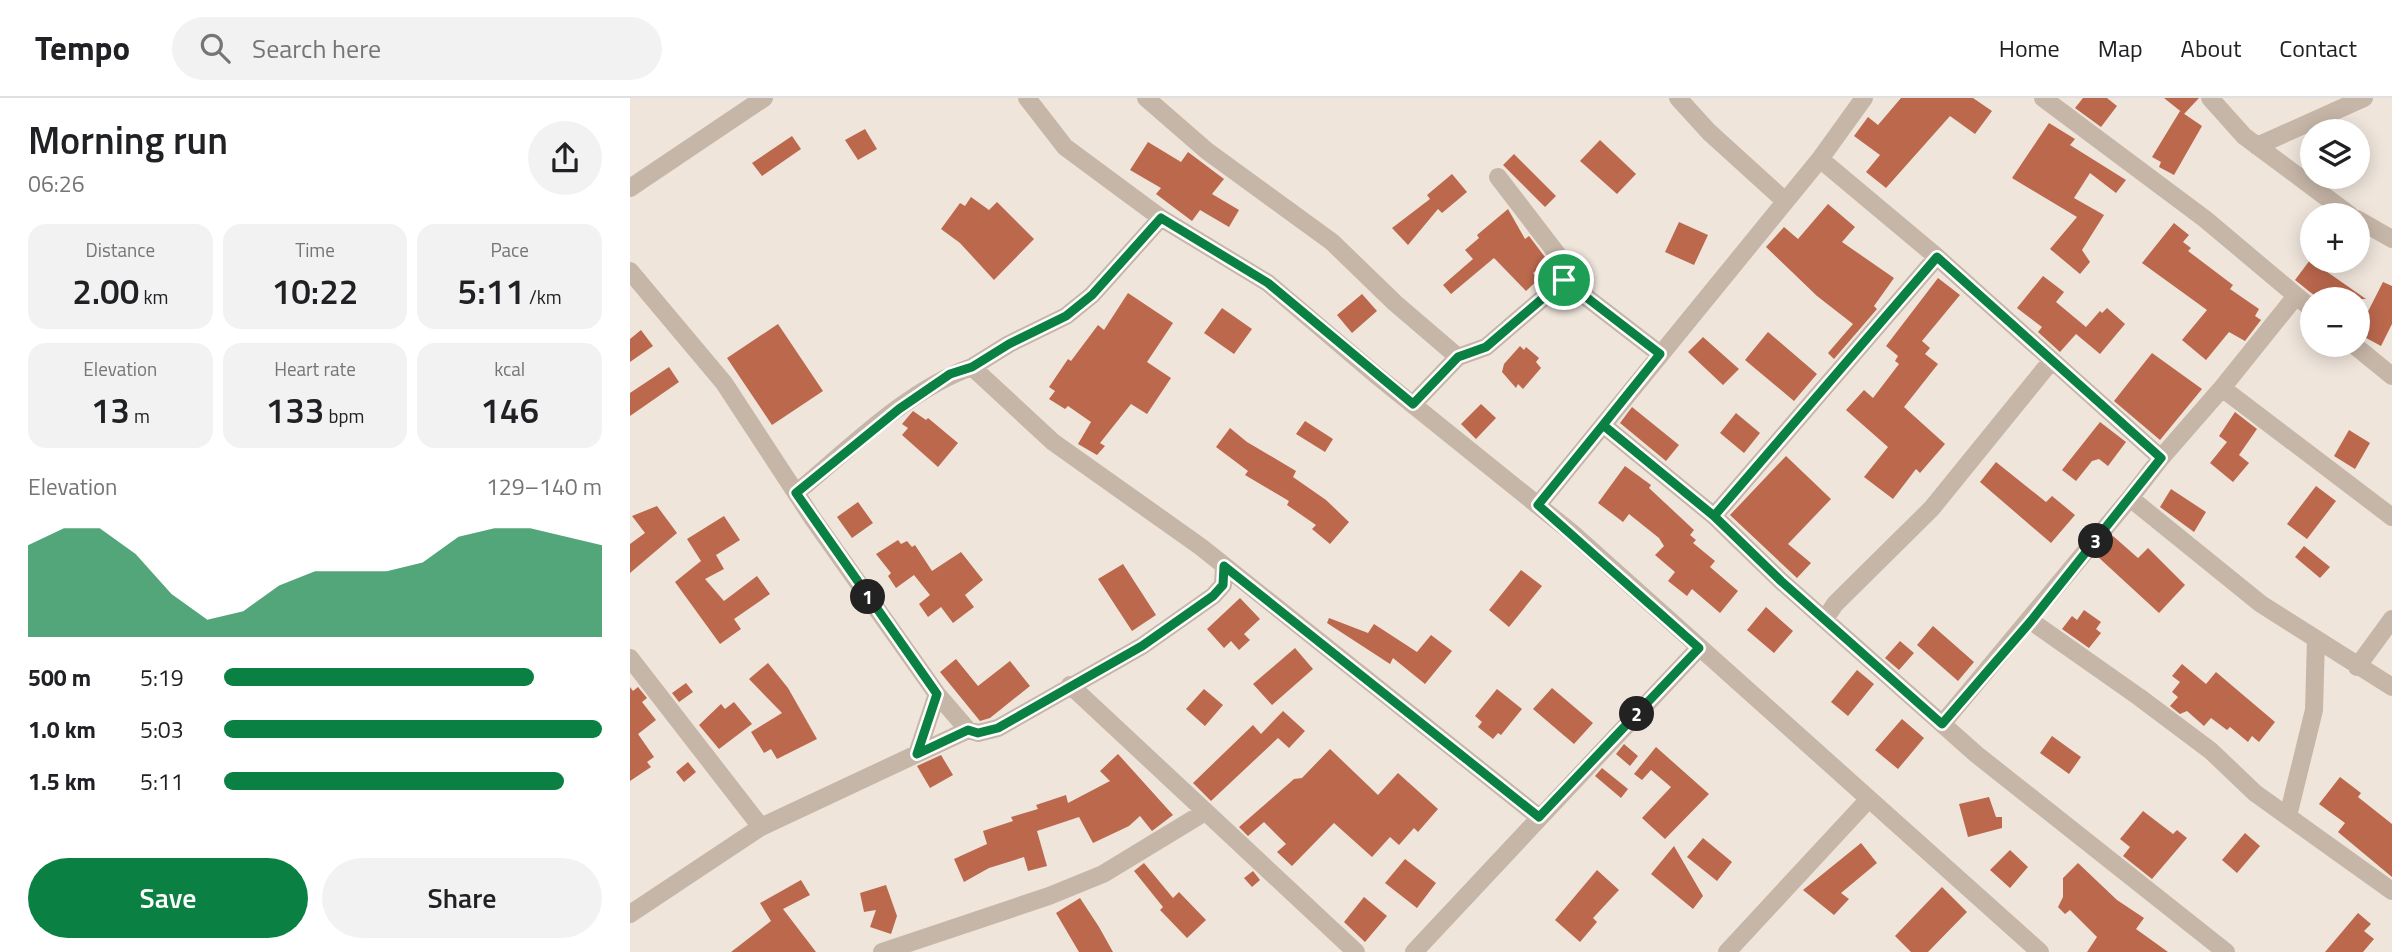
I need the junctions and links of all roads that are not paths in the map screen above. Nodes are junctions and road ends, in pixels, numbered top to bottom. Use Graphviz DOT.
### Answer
graph roads {
  1 [pos="764,98"];
  2 [pos="1027,98"];
  3 [pos="1146,98"];
  4 [pos="1678,98"];
  5 [pos="1864,98"];
  6 [pos="2043,98"];
  7 [pos="2210,98"];
  8 [pos="2364,98"];
  9 [pos="2257,146"];
  10 [pos="1820,159"];
  11 [pos="1498,177"];
  12 [pos="630,188"];
  13 [pos="1786,201"];
  14 [pos="2334,203"];
  15 [pos="1161,218"];
  16 [pos="2370,227"];
  17 [pos="2392,240"];
  18 [pos="1937,257"];
  19 [pos="630,271"];
  20 [pos="1564,280"];
  21 [pos="2296,296"];
  22 [pos="2300,299"];
  23 [pos="1660,354"];
  24 [pos="1458,357"];
  25 [pos="2369,357"];
  26 [pos="2052,360"];
  27 [pos="972,367"];
  28 [pos="2392,376"];
  29 [pos="2222,388"];
  30 [pos="1413,404"];
  31 [pos="1603,425"];
  32 [pos="2161,458"];
  33 [pos="796,493"];
  34 [pos="2130,498"];
  35 [pos="1538,505"];
  36 [pos="1714,516"];
  37 [pos="2392,516"];
  38 [pos="1224,566"];
  39 [pos="1825,619"];
  40 [pos="2392,619"];
  41 [pos="2031,621"];
  42 [pos="2316,639"];
  43 [pos="1699,648"];
  44 [pos="630,658"];
  45 [pos="2357,667"];
  46 [pos="1070,685"];
  47 [pos="2392,688"];
  48 [pos="937,694"];
  49 [pos="1942,724"];
  50 [pos="968,730"];
  51 [pos="917,754"];
  52 [pos="1868,800"];
  53 [pos="1205,812"];
  54 [pos="2288,816"];
  55 [pos="1539,817"];
  56 [pos="761,827"];
  57 [pos="2392,891"];
  58 [pos="630,914"];
  59 [pos="882,952"];
  60 [pos="1356,952"];
  61 [pos="1414,952"];
  62 [pos="1727,952"];
  63 [pos="2040,952"];
  64 [pos="2226,952"];
  1 -- 12 [label="street"];
  2 -- 15 [label="street"];
  3 -- 24 [label="street"];
  4 -- 13 [label="street"];
  5 -- 10 [label="street"];
  6 -- 21 [label="street"];
  7 -- 9 [label="street"];
  8 -- 9 [label="street"];
  9 -- 14 [label="street"];
  10 -- 13 [label="street"];
  10 -- 18 [label="street"];
  11 -- 20 [label="street"];
  13 -- 23 [label="street"];
  15 -- 27 [label="street"];
  15 -- 30 [label="street"];
  16 -- 17 [label="street"];
  18 -- 26 [label="street"];
  18 -- 36 [label="street"];
  19 -- 33 [label="street"];
  20 -- 23 [label="street"];
  20 -- 24 [label="street"];
  21 -- 22 [label="street"];
  21 -- 29 [label="street"];
  23 -- 31 [label="street"];
  24 -- 30 [label="street"];
  25 -- 28 [label="street"];
  26 -- 32 [label="street"];
  26 -- 39 [label="street"];
  27 -- 33 [label="street"];
  27 -- 38 [label="street"];
  29 -- 32 [label="street"];
  29 -- 37 [label="street"];
  30 -- 35 [label="street"];
  31 -- 35 [label="street"];
  31 -- 36 [label="street"];
  32 -- 34 [label="street"];
  33 -- 48 [label="street"];
  34 -- 41 [label="street"];
  34 -- 42 [label="street"];
  35 -- 43 [label="street"];
  36 -- 39 [label="street"];
  38 -- 46 [label="street"];
  38 -- 55 [label="street"];
  39 -- 49 [label="street"];
  40 -- 45 [label="street"];
  41 -- 49 [label="street"];
  41 -- 54 [label="street"];
  42 -- 45 [label="street"];
  42 -- 54 [label="street"];
  43 -- 52 [label="street"];
  43 -- 55 [label="street"];
  44 -- 56 [label="street"];
  45 -- 47 [label="street"];
  46 -- 50 [label="street"];
  46 -- 53 [label="street"];
  48 -- 50 [label="street"];
  48 -- 51 [label="street"];
  49 -- 64 [label="street"];
  50 -- 51 [label="street"];
  51 -- 56 [label="street"];
  52 -- 62 [label="street"];
  52 -- 63 [label="street"];
  53 -- 59 [label="street"];
  53 -- 60 [label="street"];
  54 -- 57 [label="street"];
  55 -- 61 [label="street"];
  56 -- 58 [label="street"];
}
